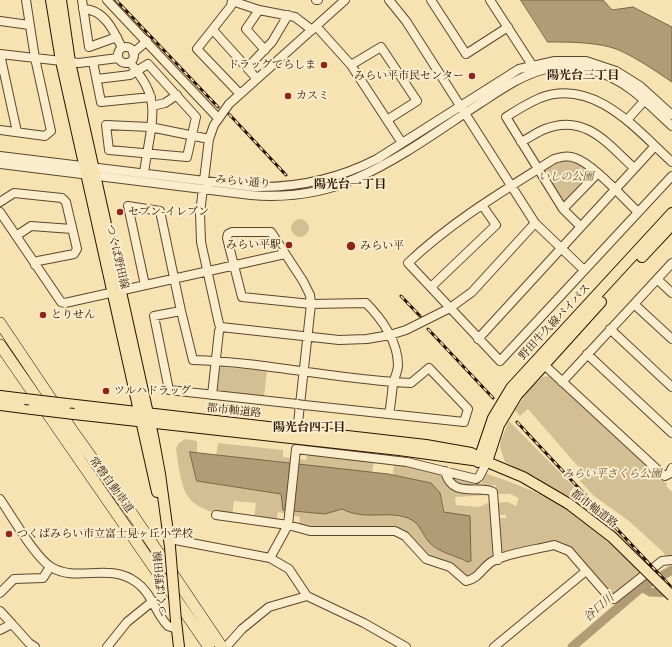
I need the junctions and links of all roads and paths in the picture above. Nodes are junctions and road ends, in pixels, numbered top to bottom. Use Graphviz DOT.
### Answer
graph roads {
  1 [pos="26,0"];
  2 [pos="51,0"];
  3 [pos="60,0"];
  4 [pos="82,0"];
  5 [pos="107,0"];
  6 [pos="232,0"];
  7 [pos="345,0"];
  8 [pos="389,0"];
  9 [pos="430,0"];
  10 [pos="490,0"];
  11 [pos="83,9"];
  12 [pos="259,10"];
  13 [pos="288,15"];
  14 [pos="0,21"];
  15 [pos="29,25"];
  16 [pos="508,27"];
  17 [pos="314,28"];
  18 [pos="213,30"];
  19 [pos="117,38"];
  20 [pos="148,42"];
  21 [pos="122,48"];
  22 [pos="265,50"];
  23 [pos="133,53"];
  24 [pos="0,54"];
  25 [pos="35,58"];
  26 [pos="118,58"];
  27 [pos="66,62"];
  28 [pos="93,62"];
  29 [pos="130,62"];
  30 [pos="351,65"];
  31 [pos="532,65"];
  32 [pos="247,68"];
  33 [pos="138,72"];
  34 [pos="97,79"];
  35 [pos="257,79"];
  36 [pos="240,94"];
  37 [pos="177,95"];
  38 [pos="644,100"];
  39 [pos="151,102"];
  40 [pos="462,110"];
  41 [pos="672,115"];
  42 [pos="218,118"];
  43 [pos="387,120"];
  44 [pos="627,120"];
  45 [pos="672,126"];
  46 [pos="150,127"];
  47 [pos="0,130"];
  48 [pos="17,132"];
  49 [pos="191,135"];
  50 [pos="209,139"];
  51 [pos="521,142"];
  52 [pos="402,143"];
  53 [pos="654,146"];
  54 [pos="147,153"];
  55 [pos="0,156"];
  56 [pos="672,162"];
  57 [pos="0,164"];
  58 [pos="634,168"];
  59 [pos="537,169"];
  60 [pos="90,171"];
  61 [pos="144,173"];
  62 [pos="597,174"];
  63 [pos="672,176"];
  64 [pos="204,181"];
  65 [pos="510,186"];
  66 [pos="202,190"];
  67 [pos="614,190"];
  68 [pos="0,202"];
  69 [pos="482,205"];
  70 [pos="564,209"];
  71 [pos="0,212"];
  72 [pos="638,212"];
  73 [pos="672,213"];
  74 [pos="535,223"];
  75 [pos="672,225"];
  76 [pos="581,227"];
  77 [pos="72,229"];
  78 [pos="16,236"];
  79 [pos="561,248"];
  80 [pos="285,254"];
  81 [pos="672,263"];
  82 [pos="35,265"];
  83 [pos="234,266"];
  84 [pos="584,270"];
  85 [pos="208,272"];
  86 [pos="175,279"];
  87 [pos="657,279"];
  88 [pos="145,285"];
  89 [pos="431,287"];
  90 [pos="116,291"];
  91 [pos="672,293"];
  92 [pos="311,304"];
  93 [pos="634,304"];
  94 [pos="450,308"];
  95 [pos="181,311"];
  96 [pos="0,323"];
  97 [pos="222,327"];
  98 [pos="610,329"];
  99 [pos="390,336"];
  100 [pos="308,337"];
  101 [pos="478,339"];
  102 [pos="672,339"];
  103 [pos="0,345"];
  104 [pos="587,354"];
  105 [pos="216,360"];
  106 [pos="540,362"];
  107 [pos="304,372"];
  108 [pos="394,382"];
  109 [pos="562,382"];
  110 [pos="672,387"];
  111 [pos="212,395"];
  112 [pos="0,396"];
  113 [pos="0,405"];
  114 [pos="390,414"];
  115 [pos="144,417"];
  116 [pos="298,423"];
  117 [pos="672,433"];
  118 [pos="481,460"];
  119 [pos="672,468"];
  120 [pos="445,471"];
  121 [pos="0,499"];
  122 [pos="216,515"];
  123 [pos="288,524"];
  124 [pos="170,543"];
  125 [pos="270,558"];
  126 [pos="498,560"];
  127 [pos="672,560"];
  128 [pos="50,567"];
  129 [pos="586,571"];
  130 [pos="0,592"];
  131 [pos="307,596"];
  132 [pos="672,596"];
  133 [pos="153,601"];
  134 [pos="0,611"];
  135 [pos="12,624"];
  136 [pos="177,625"];
  137 [pos="0,630"];
  138 [pos="29,646"];
  139 [pos="226,646"];
  140 [pos="108,647"];
  141 [pos="179,647"];
  142 [pos="209,647"];
  143 [pos="406,647"];
  144 [pos="494,647"];
  1 -- 15 [label="street"];
  2 -- 27 [label="main road, つくば野田線"];
  3 -- 27 [label="main road, つくば野田線"];
  4 -- 11 [label="street"];
  5 -- 20 [label="street"];
  6 -- 12 [label="street"];
  6 -- 18 [label="street"];
  7 -- 17 [label="street"];
  8 -- 40 [label="street"];
  9 -- 16 [label="street"];
  10 -- 16 [label="street"];
  11 -- 19 [label="street"];
  11 -- 19 [label="street"];
  12 -- 13 [label="street"];
  12 -- 22 [label="street"];
  13 -- 17 [label="street"];
  13 -- 22 [label="street"];
  14 -- 15 [label="street"];
  15 -- 25 [label="street"];
  16 -- 31 [label="street"];
  17 -- 30 [label="street"];
  17 -- 35 [label="street"];
  18 -- 32 [label="street"];
  18 -- 36 [label="street"];
  19 -- 21 [label="street"];
  20 -- 23 [label="street"];
  20 -- 42 [label="street"];
  21 -- 23 [label="street"];
  21 -- 26 [label="street"];
  22 -- 32 [label="street"];
  23 -- 29 [label="street"];
  24 -- 25 [label="street"];
  24 -- 48 [label="street"];
  25 -- 27 [label="street"];
  25 -- 48 [label="street"];
  26 -- 28 [label="street"];
  26 -- 29 [label="street"];
  27 -- 28 [label="street"];
  27 -- 60 [label="main road, つくば野田線"];
  28 -- 34 [label="street"];
  29 -- 33 [label="street"];
  30 -- 43 [label="street"];
  30 -- 43 [label="street"];
  31 -- 40 [label="street"];
  31 -- 41 [label="street"];
  32 -- 35 [label="street"];
  33 -- 34 [label="street"];
  33 -- 37 [label="street"];
  33 -- 39 [label="street"];
  34 -- 39 [label="street"];
  35 -- 36 [label="street"];
  36 -- 42 [label="street"];
  37 -- 39 [label="street"];
  37 -- 49 [label="street"];
  38 -- 40 [label="street"];
  38 -- 44 [label="street"];
  38 -- 45 [label="street"];
  39 -- 46 [label="street"];
  40 -- 52 [label="street, みらい通り"];
  40 -- 65 [label="street"];
  40 -- 66 [label="street, みらい通り"];
  42 -- 50 [label="street"];
  43 -- 52 [label="street"];
  44 -- 51 [label="street"];
  44 -- 53 [label="street"];
  46 -- 49 [label="street"];
  46 -- 54 [label="street"];
  46 -- 54 [label="street"];
  47 -- 48 [label="street"];
  49 -- 50 [label="street"];
  49 -- 54 [label="street"];
  50 -- 64 [label="street"];
  51 -- 58 [label="street"];
  51 -- 59 [label="street"];
  52 -- 64 [label="street, みらい通り"];
  53 -- 56 [label="street"];
  53 -- 58 [label="street"];
  54 -- 61 [label="street"];
  55 -- 60 [label="street, みらい通り"];
  57 -- 60 [label="street, みらい通り"];
  58 -- 67 [label="street"];
  59 -- 62 [label="street"];
  59 -- 65 [label="street"];
  59 -- 70 [label="street"];
  60 -- 61 [label="street, みらい通り"];
  60 -- 66 [label="street, みらい通り"];
  60 -- 90 [label="main road, つくば野田線"];
  61 -- 64 [label="street, みらい通り"];
  62 -- 67 [label="street"];
  62 -- 70 [label="street"];
  63 -- 72 [label="street"];
  64 -- 66 [label="street"];
  65 -- 69 [label="street"];
  65 -- 74 [label="street"];
  66 -- 85 [label="street"];
  67 -- 72 [label="street"];
  67 -- 76 [label="street"];
  68 -- 77 [label="street"];
  69 -- 89 [label="street"];
  69 -- 89 [label="street"];
  70 -- 76 [label="street"];
  71 -- 78 [label="street"];
  72 -- 84 [label="street"];
  73 -- 106 [label="main road, 野田牛久線バイパス"];
  74 -- 79 [label="street"];
  74 -- 94 [label="street"];
  75 -- 106 [label="main road, 野田牛久線バイパス"];
  76 -- 79 [label="street"];
  77 -- 78 [label="street"];
  77 -- 82 [label="street"];
  78 -- 82 [label="street"];
  79 -- 84 [label="street"];
  79 -- 101 [label="street"];
  80 -- 83 [label="street"];
  80 -- 83 [label="street"];
  80 -- 92 [label="street"];
  81 -- 87 [label="street"];
  82 -- 90 [label="street"];
  83 -- 85 [label="street"];
  83 -- 92 [label="street"];
  84 -- 101 [label="street"];
  85 -- 86 [label="street"];
  85 -- 97 [label="street"];
  86 -- 88 [label="street"];
  86 -- 88 [label="street"];
  86 -- 95 [label="street"];
  87 -- 91 [label="street"];
  87 -- 93 [label="street"];
  88 -- 90 [label="street"];
  89 -- 94 [label="street"];
  90 -- 115 [label="main road, つくば野田線"];
  92 -- 99 [label="street"];
  92 -- 100 [label="street"];
  93 -- 98 [label="street"];
  93 -- 102 [label="street"];
  94 -- 99 [label="street"];
  94 -- 101 [label="street"];
  95 -- 105 [label="street"];
  95 -- 111 [label="street"];
  96 -- 139 [label="highway, 常磐自動車道"];
  97 -- 100 [label="street"];
  97 -- 105 [label="street"];
  98 -- 104 [label="street"];
  98 -- 110 [label="street"];
  99 -- 100 [label="street"];
  99 -- 108 [label="street"];
  100 -- 107 [label="street"];
  103 -- 142 [label="highway, 常磐自動車道"];
  104 -- 109 [label="street"];
  104 -- 117 [label="street"];
  105 -- 107 [label="street"];
  105 -- 111 [label="street"];
  106 -- 109 [label="street"];
  106 -- 118 [label="main road, 野田牛久線バイパス"];
  107 -- 108 [label="street"];
  107 -- 116 [label="street"];
  108 -- 114 [label="street"];
  108 -- 114 [label="street"];
  109 -- 119 [label="street"];
  111 -- 114 [label="street"];
  112 -- 115 [label="main road, 都市軸道路, bridge"];
  113 -- 115 [label="main road, 都市軸道路, bridge"];
  115 -- 118 [label="main road, 都市軸道路"];
  115 -- 124 [label="main road, つくば野田線"];
  118 -- 120 [label="street"];
  118 -- 132 [label="main road, 都市軸道路, bridge"];
  120 -- 123 [label="street"];
  120 -- 126 [label="street"];
  121 -- 128 [label="street"];
  122 -- 123 [label="street"];
  123 -- 125 [label="street"];
  123 -- 126 [label="street"];
  124 -- 125 [label="street"];
  124 -- 136 [label="main road, つくば野田線, bridge"];
  125 -- 131 [label="street"];
  126 -- 129 [label="street"];
  127 -- 129 [label="street"];
  128 -- 130 [label="street"];
  128 -- 133 [label="street"];
  129 -- 144 [label="street"];
  131 -- 139 [label="street"];
  131 -- 143 [label="street"];
  133 -- 136 [label="street"];
  133 -- 140 [label="street"];
  134 -- 135 [label="street"];
  135 -- 137 [label="street"];
  135 -- 138 [label="street"];
  136 -- 141 [label="main road, つくば野田線"];
}
